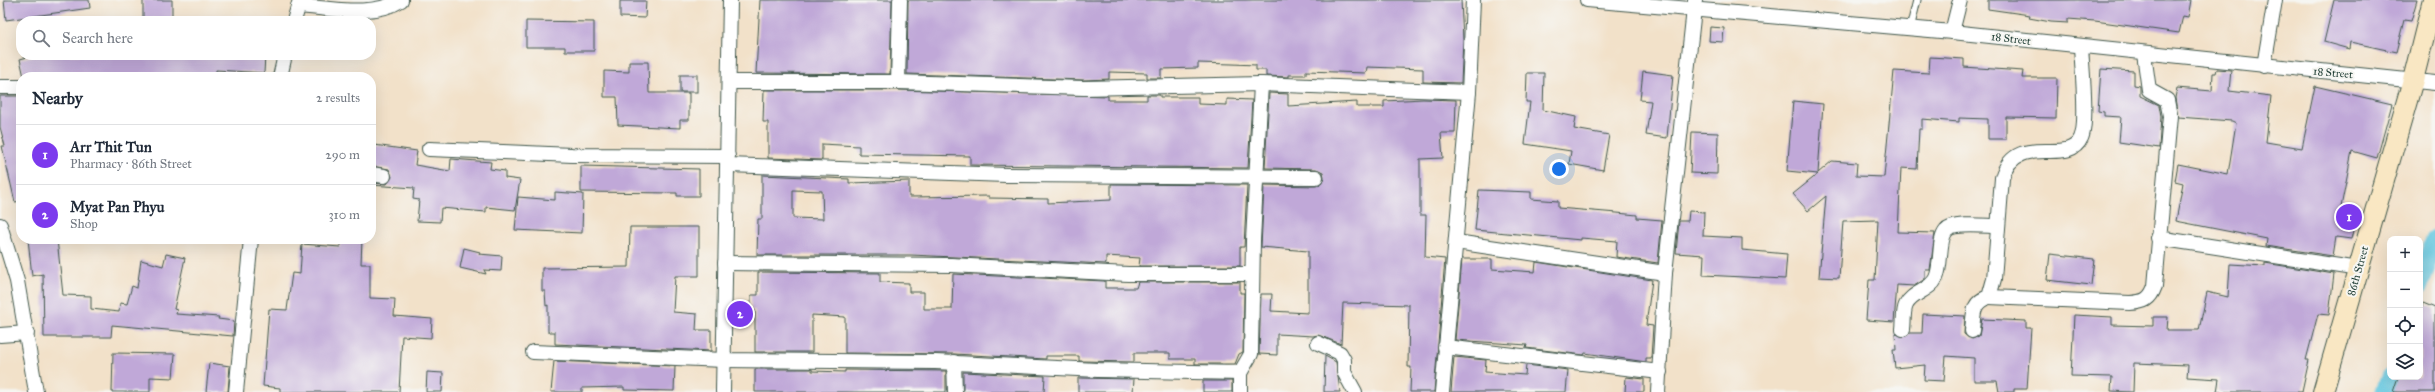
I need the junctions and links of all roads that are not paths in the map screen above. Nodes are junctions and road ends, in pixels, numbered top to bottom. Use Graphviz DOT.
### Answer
graph roads {
  1 [pos="401,0"];
  2 [pos="730,0"];
  3 [pos="900,0"];
  4 [pos="1473,0"];
  5 [pos="1587,0"];
  6 [pos="1917,0"];
  7 [pos="1960,0"];
  8 [pos="2275,0"];
  9 [pos="2433,0"];
  10 [pos="299,3"];
  11 [pos="1693,5"];
  12 [pos="295,16"];
  13 [pos="1910,29"];
  14 [pos="1952,32"];
  15 [pos="2081,47"];
  16 [pos="2144,54"];
  17 [pos="284,60"];
  18 [pos="2264,66"];
  19 [pos="281,72"];
  20 [pos="2413,80"];
  21 [pos="729,82"];
  22 [pos="898,82"];
  23 [pos="2435,83"];
  24 [pos="1261,84"];
  25 [pos="0,87"];
  26 [pos="16,87"];
  27 [pos="1469,92"];
  28 [pos="429,149"];
  29 [pos="728,161"];
  30 [pos="1256,175"];
  31 [pos="1316,177"];
  32 [pos="0,225"];
  33 [pos="1997,226"];
  34 [pos="2158,238"];
  35 [pos="1456,242"];
  36 [pos="251,244"];
  37 [pos="725,263"];
  38 [pos="2358,270"];
  39 [pos="1665,273"];
  40 [pos="1252,274"];
  41 [pos="1989,297"];
  42 [pos="1903,329"];
  43 [pos="1972,331"];
  44 [pos="27,333"];
  45 [pos="0,335"];
  46 [pos="1318,343"];
  47 [pos="1445,347"];
  48 [pos="533,352"];
  49 [pos="724,360"];
  50 [pos="954,362"];
  51 [pos="1660,372"];
  52 [pos="1240,373"];
  53 [pos="36,392"];
  54 [pos="236,392"];
  55 [pos="723,392"];
  56 [pos="955,392"];
  57 [pos="1240,392"];
  58 [pos="1355,392"];
  59 [pos="1442,392"];
  60 [pos="1658,392"];
  61 [pos="2323,392"];
  1 -- 10 [label="street"];
  2 -- 21 [label="street"];
  3 -- 22 [label="street"];
  4 -- 27 [label="street"];
  5 -- 11 [label="street, 18 Street"];
  6 -- 13 [label="lane"];
  7 -- 14 [label="street"];
  8 -- 18 [label="street"];
  9 -- 20 [label="street, 86th Street"];
  10 -- 12 [label="street"];
  11 -- 13 [label="street, 18 Street"];
  11 -- 39 [label="street"];
  13 -- 14 [label="street, 18 Street"];
  14 -- 15 [label="street, 18 Street"];
  15 -- 16 [label="street, 18 Street"];
  15 -- 33 [label="street"];
  16 -- 18 [label="street, 18 Street"];
  16 -- 34 [label="street"];
  17 -- 19 [label="street"];
  18 -- 20 [label="street, 18 Street"];
  20 -- 23 [label="street, 18 Street"];
  20 -- 38 [label="street, 86th Street"];
  21 -- 22 [label="street"];
  21 -- 29 [label="street"];
  22 -- 24 [label="street"];
  24 -- 27 [label="street"];
  24 -- 30 [label="street"];
  25 -- 26 [label="street"];
  27 -- 35 [label="street"];
  28 -- 29 [label="street"];
  29 -- 30 [label="street"];
  29 -- 37 [label="street"];
  30 -- 31 [label="street"];
  30 -- 40 [label="street"];
  32 -- 44 [label="street"];
  33 -- 41 [label="street"];
  33 -- 42 [label="street"];
  34 -- 38 [label="street"];
  34 -- 41 [label="street"];
  35 -- 39 [label="street"];
  35 -- 47 [label="street"];
  36 -- 54 [label="street"];
  37 -- 40 [label="street"];
  37 -- 49 [label="street"];
  38 -- 61 [label="street, 86th Street"];
  39 -- 51 [label="street"];
  40 -- 52 [label="street"];
  41 -- 43 [label="street"];
  44 -- 45 [label="street"];
  44 -- 53 [label="street"];
  46 -- 58 [label="street"];
  47 -- 51 [label="street"];
  47 -- 59 [label="street"];
  48 -- 49 [label="street"];
  49 -- 50 [label="street"];
  49 -- 55 [label="street"];
  50 -- 52 [label="street"];
  50 -- 56 [label="street"];
  51 -- 60 [label="street"];
  52 -- 57 [label="street"];
}
